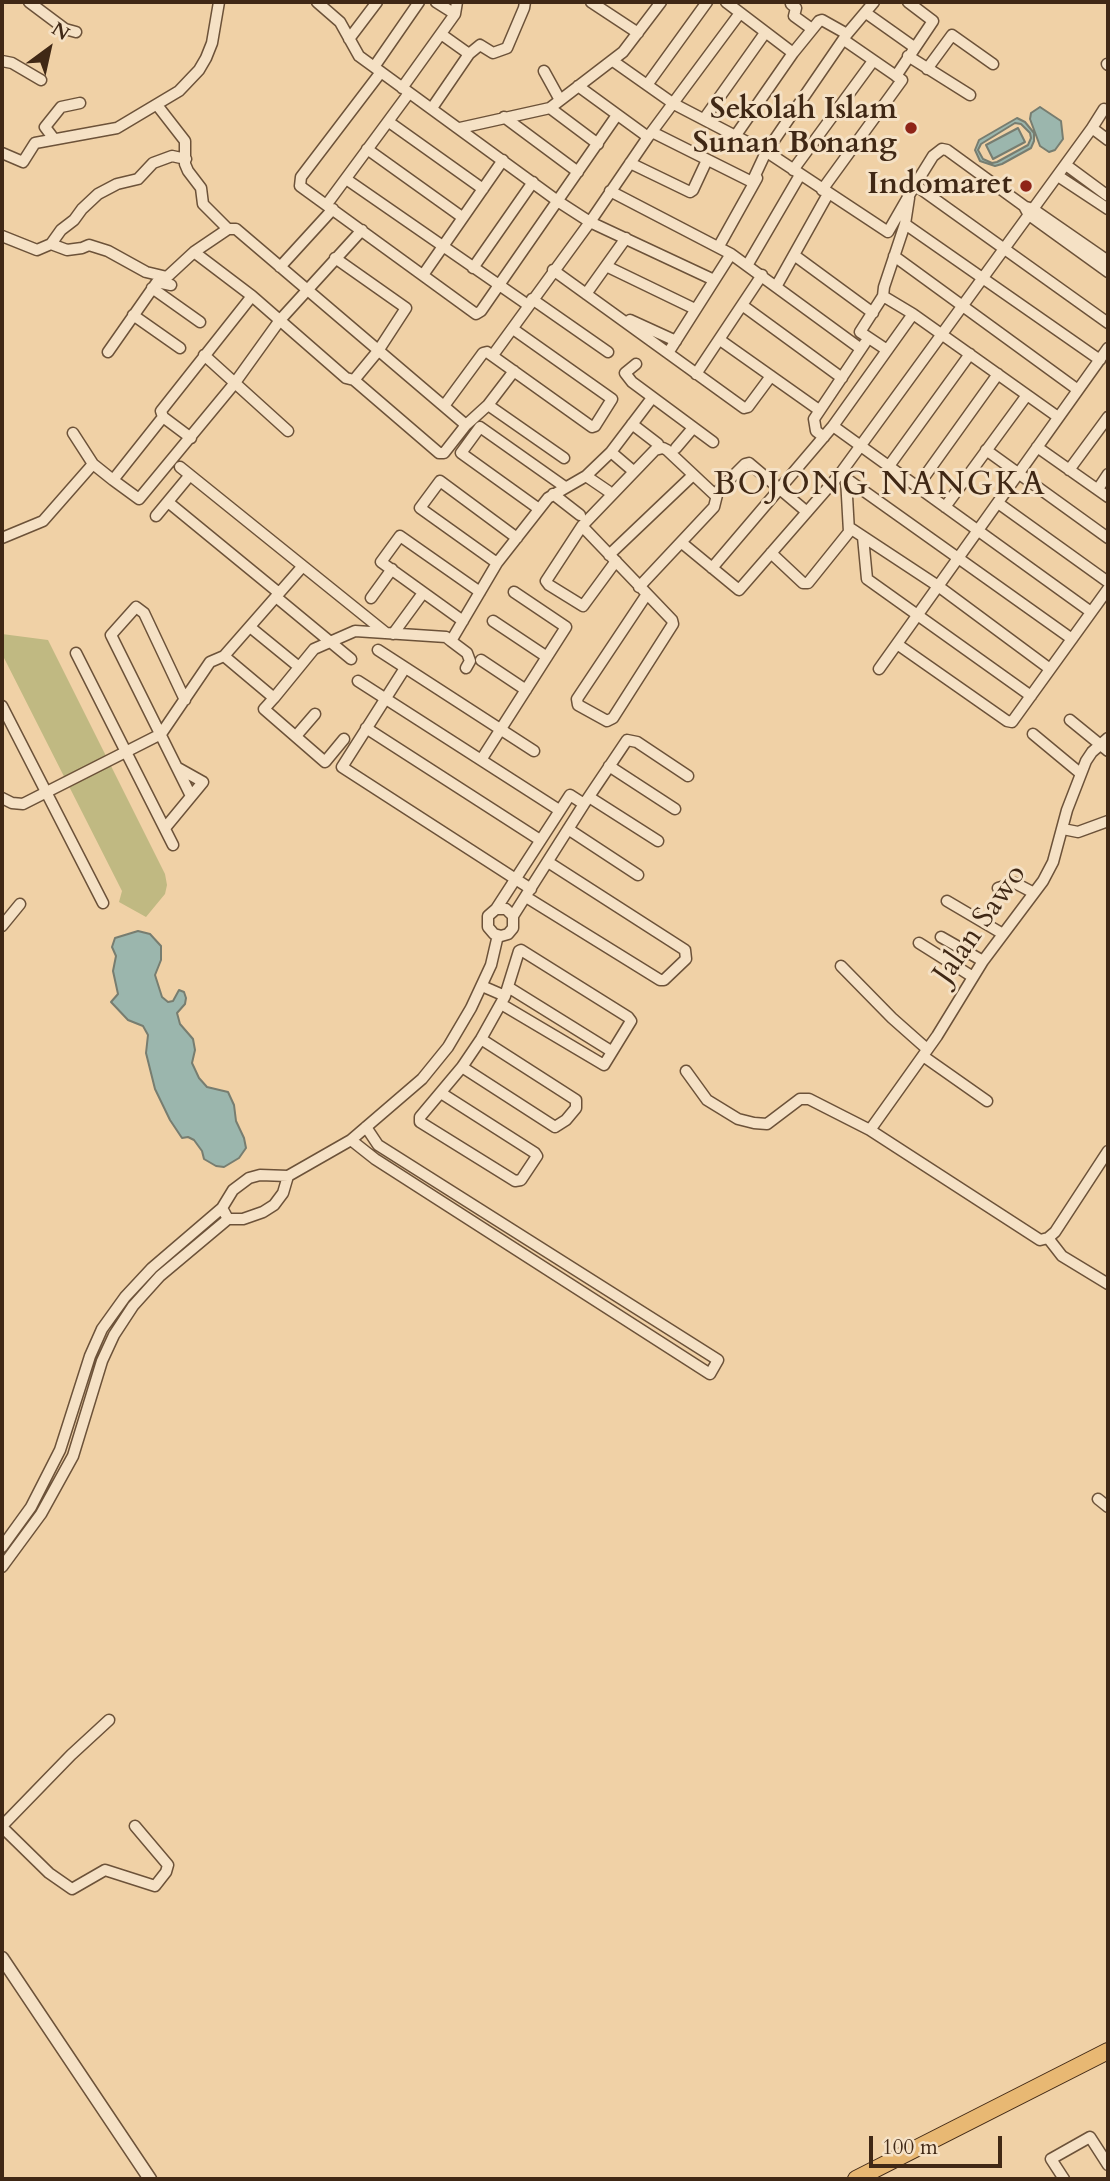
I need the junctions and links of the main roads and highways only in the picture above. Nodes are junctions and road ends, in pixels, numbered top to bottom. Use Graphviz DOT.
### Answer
graph roads {
  1 [pos="1108,2051"];
  2 [pos="856,2179"];
  1 -- 2 [label="main road"];
}
